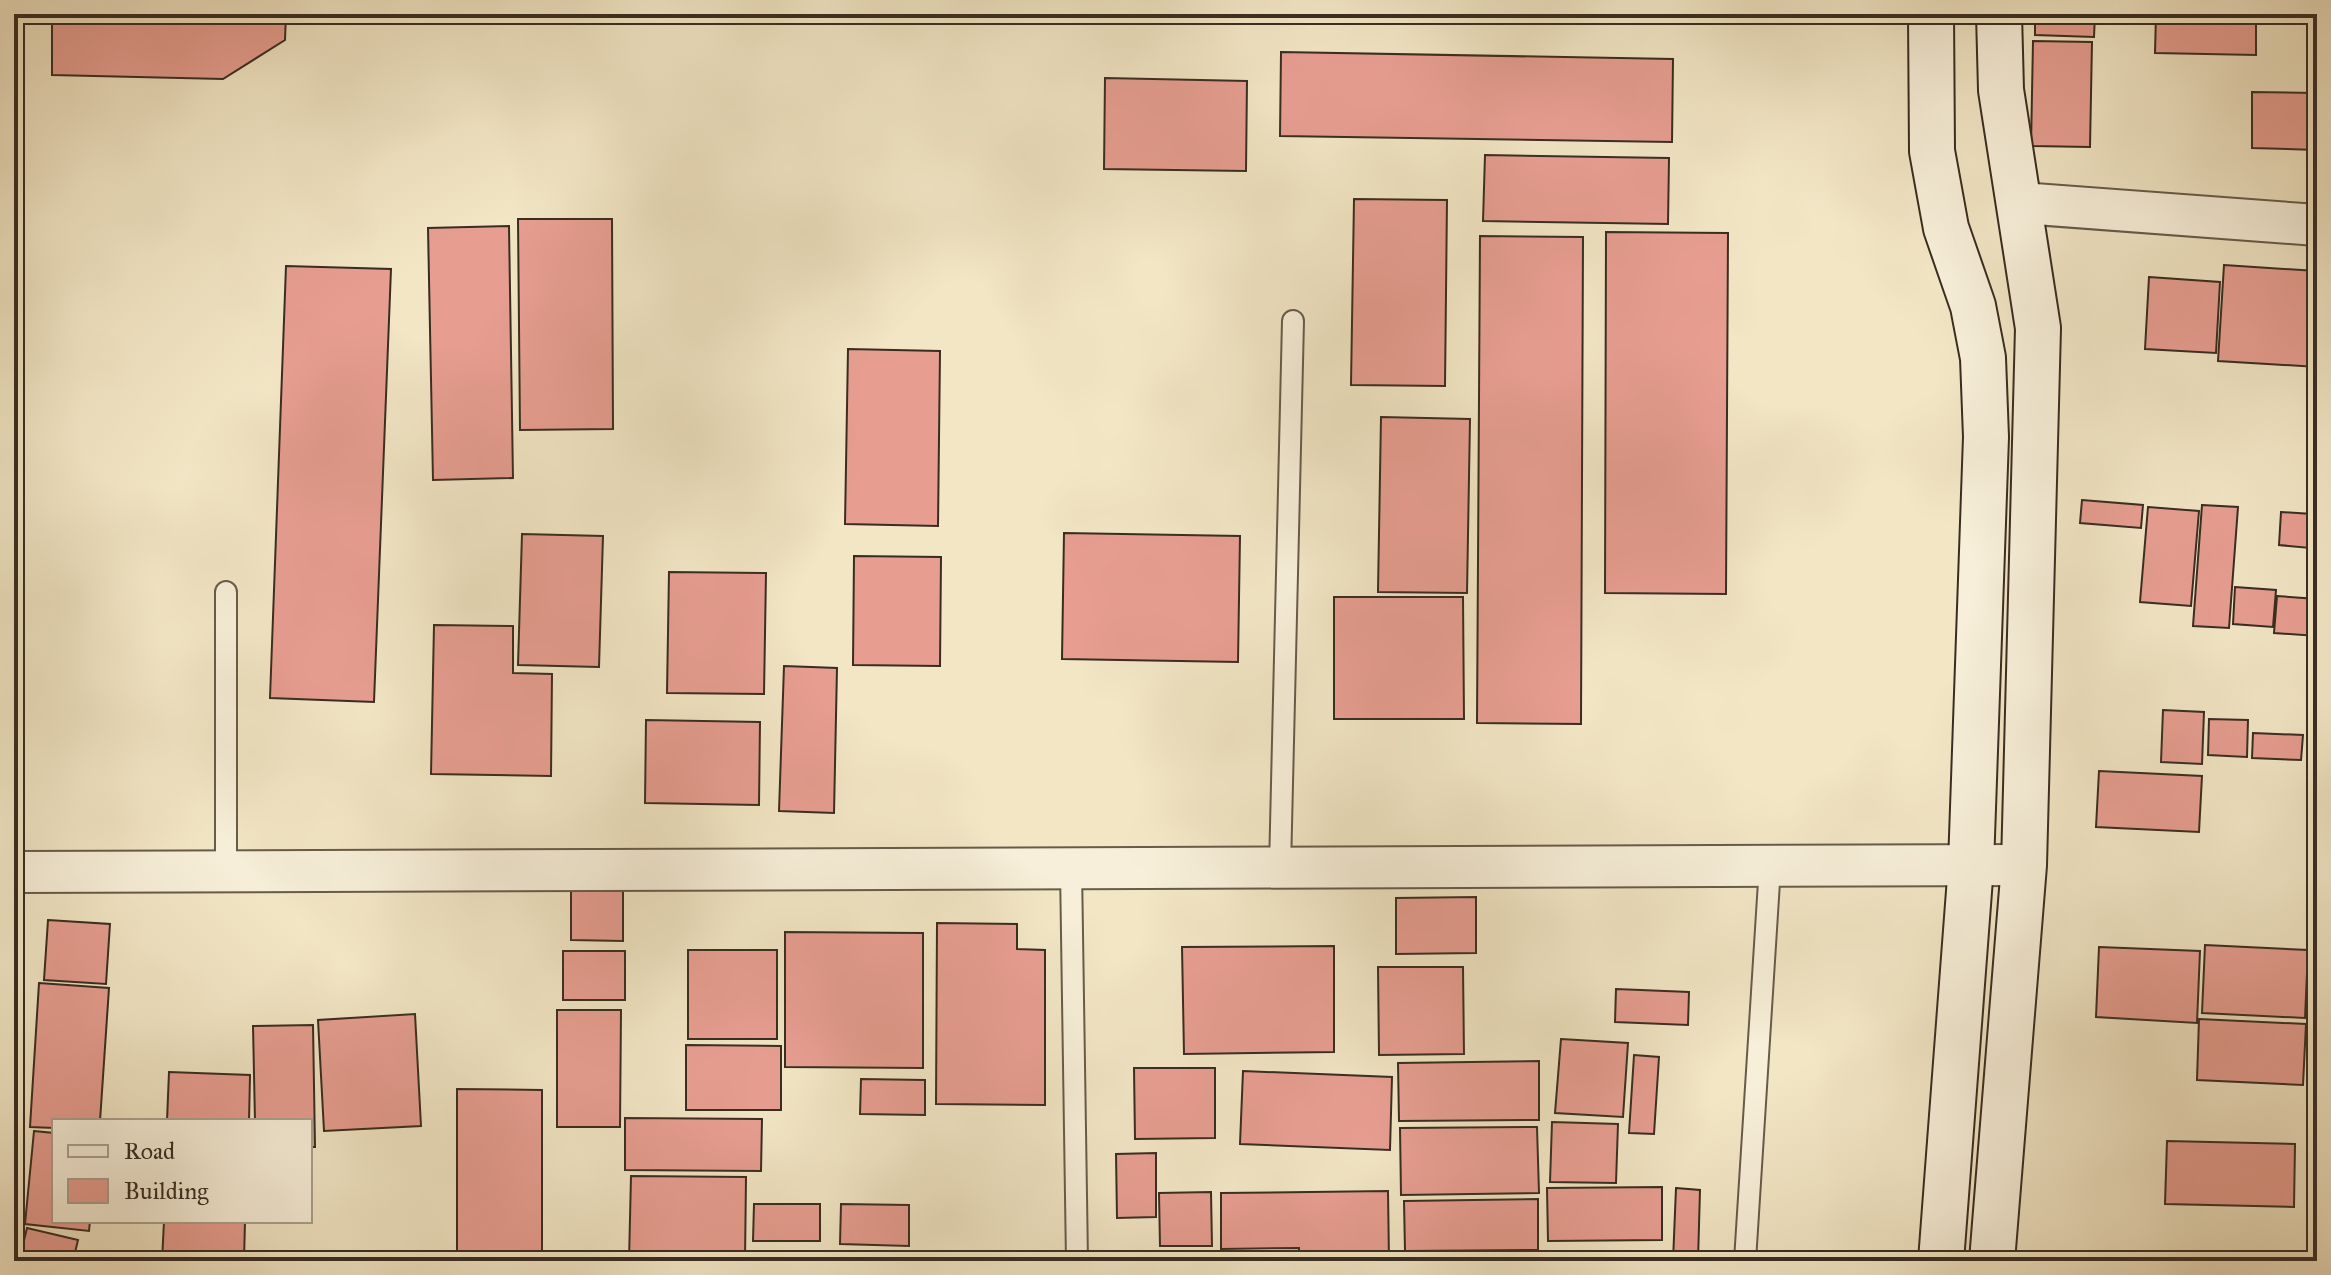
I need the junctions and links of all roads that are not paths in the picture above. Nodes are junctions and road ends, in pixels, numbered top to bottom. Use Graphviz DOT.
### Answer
graph roads {
  1 [pos="1931,14"];
  2 [pos="1999,14"];
  3 [pos="2021,203"];
  4 [pos="2317,225"];
  5 [pos="1293,321"];
  6 [pos="226,592"];
  7 [pos="1971,865"];
  8 [pos="2024,865"];
  9 [pos="1770,866"];
  10 [pos="1071,868"];
  11 [pos="1280,868"];
  12 [pos="14,872"];
  13 [pos="226,872"];
  14 [pos="1077,1261"];
  15 [pos="1745,1261"];
  16 [pos="1941,1261"];
  17 [pos="1992,1261"];
  1 -- 7 [label="street"];
  2 -- 3 [label="street"];
  3 -- 4 [label="street"];
  3 -- 8 [label="street"];
  5 -- 11 [label="lane"];
  6 -- 13 [label="lane"];
  7 -- 8 [label="street"];
  7 -- 9 [label="street"];
  7 -- 16 [label="street"];
  8 -- 17 [label="street"];
  9 -- 11 [label="street"];
  9 -- 15 [label="lane"];
  10 -- 11 [label="street"];
  10 -- 13 [label="street"];
  10 -- 14 [label="lane"];
  12 -- 13 [label="street"];
}
